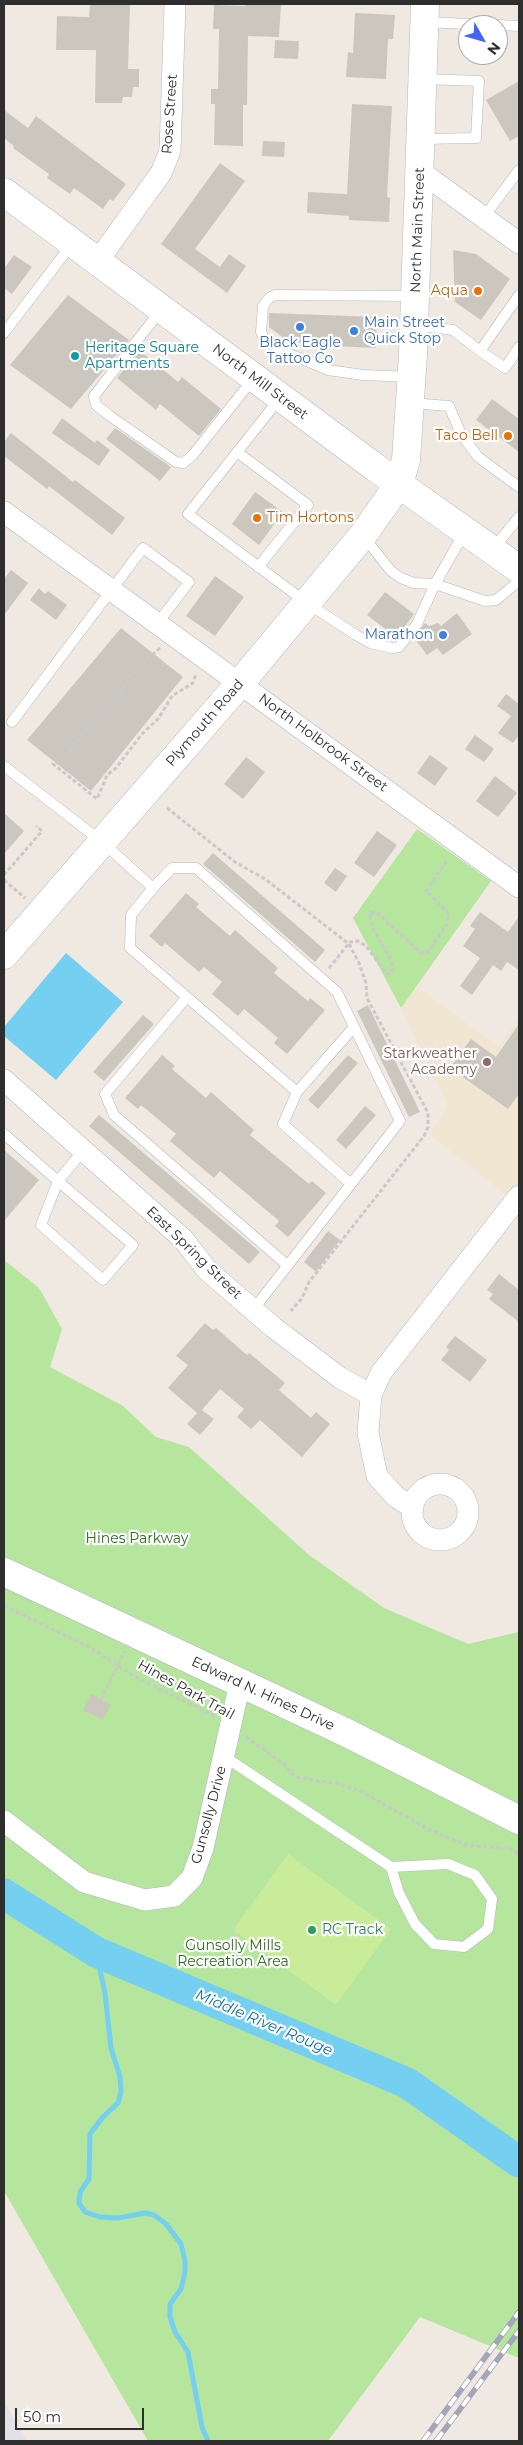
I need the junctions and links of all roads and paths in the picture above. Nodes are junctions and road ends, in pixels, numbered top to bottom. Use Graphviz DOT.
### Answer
graph roads {
  1 [pos="175,4"];
  2 [pos="425,13"];
  3 [pos="458,19"];
  4 [pos="423,79"];
  5 [pos="422,139"];
  6 [pos="519,170"];
  7 [pos="421,172"];
  8 [pos="4,192"];
  9 [pos="484,217"];
  10 [pos="519,242"];
  11 [pos="72,243"];
  12 [pos="97,262"];
  13 [pos="519,295"];
  14 [pos="416,296"];
  15 [pos="162,310"];
  16 [pos="414,325"];
  17 [pos="4,333"];
  18 [pos="519,348"];
  19 [pos="480,351"];
  20 [pos="254,378"];
  21 [pos="411,390"];
  22 [pos="280,397"];
  23 [pos="237,452"];
  24 [pos="399,484"];
  25 [pos="519,487"];
  26 [pos="4,512"];
  27 [pos="519,517"];
  28 [pos="465,531"];
  29 [pos="363,535"];
  30 [pos="492,551"];
  31 [pos="258,567"];
  32 [pos="519,569"];
  33 [pos="519,581"];
  34 [pos="435,584"];
  35 [pos="110,591"];
  36 [pos="307,603"];
  37 [pos="157,624"];
  38 [pos="162,646"];
  39 [pos="197,671"];
  40 [pos="241,682"];
  41 [pos="12,722"];
  42 [pos="4,766"];
  43 [pos="36,826"];
  44 [pos="101,841"];
  45 [pos="446,862"];
  46 [pos="4,875"];
  47 [pos="517,879"];
  48 [pos="4,880"];
  49 [pos="153,888"];
  50 [pos="25,898"];
  51 [pos="4,955"];
  52 [pos="321,978"];
  53 [pos="186,997"];
  54 [pos="354,1027"];
  55 [pos="4,1080"];
  56 [pos="297,1092"];
  57 [pos="4,1134"];
  58 [pos="83,1151"];
  59 [pos="58,1181"];
  60 [pos="351,1184"];
  61 [pos="519,1196"];
  62 [pos="287,1265"];
  63 [pos="253,1310"];
  64 [pos="371,1395"];
  65 [pos="413,1508"];
  66 [pos="4,1572"];
  67 [pos="4,1606"];
  68 [pos="134,1634"];
  69 [pos="118,1664"];
  70 [pos="240,1683"];
  71 [pos="101,1700"];
  72 [pos="232,1727"];
  73 [pos="225,1757"];
  74 [pos="4,1820"];
  75 [pos="519,1820"];
  76 [pos="519,1854"];
  77 [pos="391,1867"];
  1 -- 12 [label="street, Rose Street"];
  2 -- 3 [label="lane"];
  2 -- 4 [label="street, North Main Street"];
  4 -- 5 [label="street, North Main Street"];
  4 -- 5 [label="lane"];
  5 -- 7 [label="street, North Main Street"];
  6 -- 9 [label="lane"];
  7 -- 9 [label="street"];
  7 -- 14 [label="street, North Main Street"];
  8 -- 11 [label="street, North Mill Street"];
  9 -- 10 [label="street"];
  11 -- 12 [label="street, North Mill Street"];
  11 -- 17 [label="lane"];
  12 -- 15 [label="street, North Mill Street"];
  13 -- 19 [label="lane"];
  14 -- 16 [label="street, North Main Street"];
  14 -- 21 [label="lane"];
  15 -- 20 [label="street, North Mill Street"];
  15 -- 20 [label="lane"];
  16 -- 19 [label="lane"];
  16 -- 21 [label="street, North Main Street"];
  18 -- 19 [label="lane"];
  20 -- 22 [label="street, North Mill Street"];
  21 -- 24 [label="street, North Main Street"];
  21 -- 25 [label="lane"];
  22 -- 23 [label="lane"];
  22 -- 24 [label="street, North Mill Street"];
  23 -- 31 [label="lane"];
  23 -- 31 [label="lane"];
  24 -- 28 [label="street, North Mill Street"];
  24 -- 29 [label="street, Plymouth Road"];
  26 -- 35 [label="street, North Holbrook Street"];
  27 -- 30 [label="lane"];
  28 -- 30 [label="street, North Mill Street"];
  28 -- 34 [label="lane"];
  29 -- 34 [label="lane"];
  29 -- 36 [label="street, Plymouth Road"];
  30 -- 32 [label="street, North Mill Street"];
  31 -- 36 [label="lane"];
  33 -- 34 [label="lane"];
  34 -- 36 [label="lane"];
  35 -- 37 [label="street, North Holbrook Street"];
  35 -- 37 [label="lane"];
  35 -- 41 [label="lane"];
  36 -- 40 [label="street, Plymouth Road"];
  37 -- 40 [label="street, North Holbrook Street"];
  38 -- 39 [label="path"];
  40 -- 44 [label="street, Plymouth Road"];
  40 -- 47 [label="street, North Holbrook Street"];
  42 -- 44 [label="lane"];
  43 -- 46 [label="path"];
  44 -- 49 [label="lane"];
  44 -- 51 [label="street, Plymouth Road"];
  45 -- 52 [label="path"];
  48 -- 50 [label="path"];
  49 -- 52 [label="lane"];
  49 -- 53 [label="lane"];
  52 -- 54 [label="lane"];
  53 -- 56 [label="lane"];
  53 -- 62 [label="lane"];
  54 -- 56 [label="lane"];
  54 -- 60 [label="lane"];
  55 -- 58 [label="street, East Spring Street"];
  56 -- 60 [label="lane"];
  57 -- 59 [label="lane"];
  58 -- 59 [label="lane"];
  58 -- 63 [label="street, East Spring Street"];
  59 -- 59 [label="lane"];
  60 -- 62 [label="lane"];
  61 -- 64 [label="street"];
  62 -- 63 [label="lane"];
  63 -- 64 [label="street, East Spring Street"];
  64 -- 65 [label="street"];
  66 -- 68 [label="street, Edward N. Hines Drive"];
  67 -- 69 [label="path, Hines Park Trail"];
  68 -- 69 [label="path"];
  68 -- 70 [label="street, Edward N. Hines Drive"];
  69 -- 71 [label="path"];
  69 -- 72 [label="path, Hines Park Trail"];
  70 -- 72 [label="street, Gunsolly Drive"];
  70 -- 75 [label="street, Edward N. Hines Drive"];
  72 -- 73 [label="street, Gunsolly Drive"];
  72 -- 76 [label="path, Hines Park Trail"];
  73 -- 74 [label="street, Gunsolly Drive"];
  73 -- 77 [label="lane"];
  77 -- 77 [label="lane"];
}
